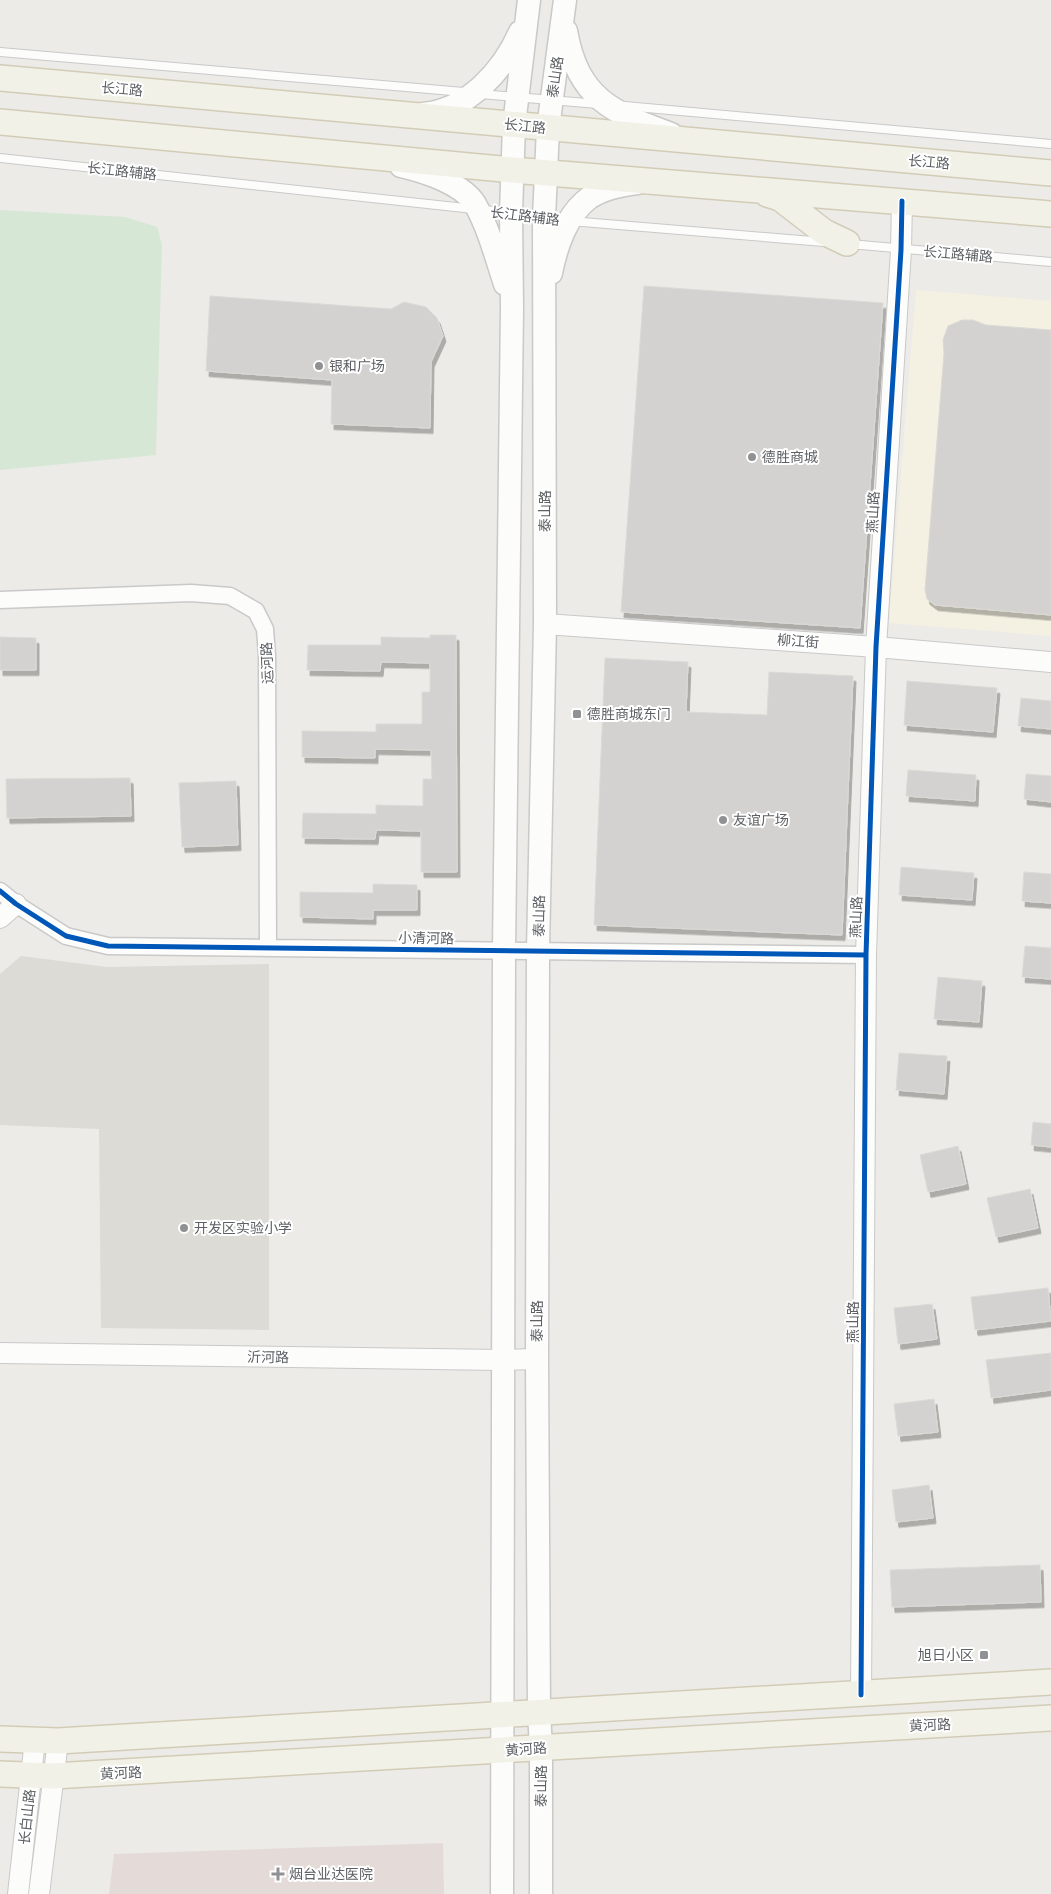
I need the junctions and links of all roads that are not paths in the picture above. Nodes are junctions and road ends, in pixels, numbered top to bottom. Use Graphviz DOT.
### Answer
graph roads {
  1 [pos="528,6"];
  2 [pos="564,8"];
  3 [pos="0,52"];
  4 [pos="0,78"];
  5 [pos="517,97"];
  6 [pos="552,100"];
  7 [pos="407,115"];
  8 [pos="0,122"];
  9 [pos="514,125"];
  10 [pos="548,128"];
  11 [pos="688,140"];
  12 [pos="1051,144"];
  13 [pos="358,155"];
  14 [pos="0,158"];
  15 [pos="512,170"];
  16 [pos="546,173"];
  17 [pos="1051,173"];
  18 [pos="650,181"];
  19 [pos="753,190"];
  20 [pos="902,201"];
  21 [pos="477,210"];
  22 [pos="512,213"];
  23 [pos="1051,214"];
  24 [pos="544,218"];
  25 [pos="570,221"];
  26 [pos="847,243"];
  27 [pos="900,250"];
  28 [pos="1051,262"];
  29 [pos="512,308"];
  30 [pos="544,308"];
  31 [pos="0,600"];
  32 [pos="545,624"];
  33 [pos="876,647"];
  34 [pos="1051,662"];
  35 [pos="0,890"];
  36 [pos="16,904"];
  37 [pos="0,918"];
  38 [pos="268,948"];
  39 [pos="504,950"];
  40 [pos="538,950"];
  41 [pos="866,955"];
  42 [pos="0,1353"];
  43 [pos="536,1358"];
  44 [pos="502,1360"];
  45 [pos="1051,1682"];
  46 [pos="861,1695"];
  47 [pos="539,1712"];
  48 [pos="502,1714"];
  49 [pos="1051,1718"];
  50 [pos="0,1739"];
  51 [pos="47,1740"];
  52 [pos="541,1748"];
  53 [pos="503,1751"];
  54 [pos="0,1774"];
  55 [pos="42,1776"];
  56 [pos="18,1894"];
  57 [pos="39,1894"];
  58 [pos="502,1894"];
  59 [pos="541,1894"];
  1 -- 5 [label="main road"];
  1 -- 7 [label="main road"];
  2 -- 6 [label="main road, 泰山路"];
  2 -- 11 [label="main road"];
  3 -- 5 [label="lane"];
  4 -- 7 [label="main road, 长江路"];
  5 -- 6 [label="lane"];
  5 -- 9 [label="main road"];
  6 -- 10 [label="main road, 泰山路"];
  6 -- 12 [label="lane"];
  7 -- 9 [label="main road, 长江路"];
  8 -- 13 [label="main road"];
  9 -- 10 [label="main road, 长江路"];
  9 -- 15 [label="main road"];
  10 -- 11 [label="main road, 长江路"];
  10 -- 16 [label="main road, 泰山路"];
  11 -- 17 [label="main road, 长江路"];
  13 -- 15 [label="main road"];
  13 -- 21 [label="main road"];
  14 -- 21 [label="lane, 长江路辅路"];
  15 -- 16 [label="main road"];
  15 -- 22 [label="main road"];
  16 -- 18 [label="main road"];
  16 -- 24 [label="main road, 泰山路"];
  18 -- 19 [label="main road"];
  18 -- 25 [label="main road"];
  19 -- 20 [label="main road"];
  19 -- 26 [label="main road"];
  20 -- 23 [label="main road"];
  20 -- 27 [label="street, 燕山路"];
  21 -- 22 [label="lane, 长江路辅路"];
  21 -- 29 [label="main road"];
  22 -- 24 [label="lane, 长江路辅路"];
  22 -- 29 [label="main road"];
  24 -- 25 [label="lane, 长江路辅路"];
  24 -- 30 [label="main road, 泰山路"];
  25 -- 26 [label="lane, 长江路辅路"];
  25 -- 30 [label="main road"];
  26 -- 27 [label="lane, 长江路辅路"];
  27 -- 28 [label="lane, 长江路辅路"];
  27 -- 33 [label="street, 燕山路"];
  29 -- 39 [label="main road"];
  30 -- 32 [label="main road, 泰山路"];
  31 -- 38 [label="street, 运河路"];
  32 -- 33 [label="street, 柳江街"];
  32 -- 40 [label="main road, 泰山路"];
  33 -- 34 [label="street, 柳江街"];
  33 -- 41 [label="street, 燕山路"];
  35 -- 36 [label="street, 小清河路"];
  36 -- 37 [label="street"];
  36 -- 38 [label="street, 小清河路"];
  38 -- 39 [label="street, 小清河路"];
  39 -- 40 [label="street, 小清河路"];
  39 -- 44 [label="main road"];
  40 -- 41 [label="street, 小清河路"];
  40 -- 43 [label="main road, 泰山路"];
  41 -- 46 [label="street, 燕山路"];
  42 -- 44 [label="street, 沂河路"];
  43 -- 44 [label="street, 沂河路"];
  43 -- 47 [label="main road, 泰山路"];
  44 -- 48 [label="main road"];
  45 -- 46 [label="main road"];
  46 -- 47 [label="main road"];
  47 -- 48 [label="main road"];
  47 -- 52 [label="main road, 泰山路"];
  48 -- 51 [label="main road"];
  48 -- 53 [label="main road"];
  49 -- 52 [label="main road, 黄河路"];
  50 -- 51 [label="main road"];
  51 -- 55 [label="street, 长白山路"];
  52 -- 53 [label="main road, 黄河路"];
  52 -- 59 [label="main road, 泰山路"];
  53 -- 55 [label="main road, 黄河路"];
  53 -- 58 [label="main road"];
  54 -- 55 [label="main road, 黄河路"];
  55 -- 56 [label="street, 长白山路"];
  55 -- 57 [label="street, 长白山路"];
}
